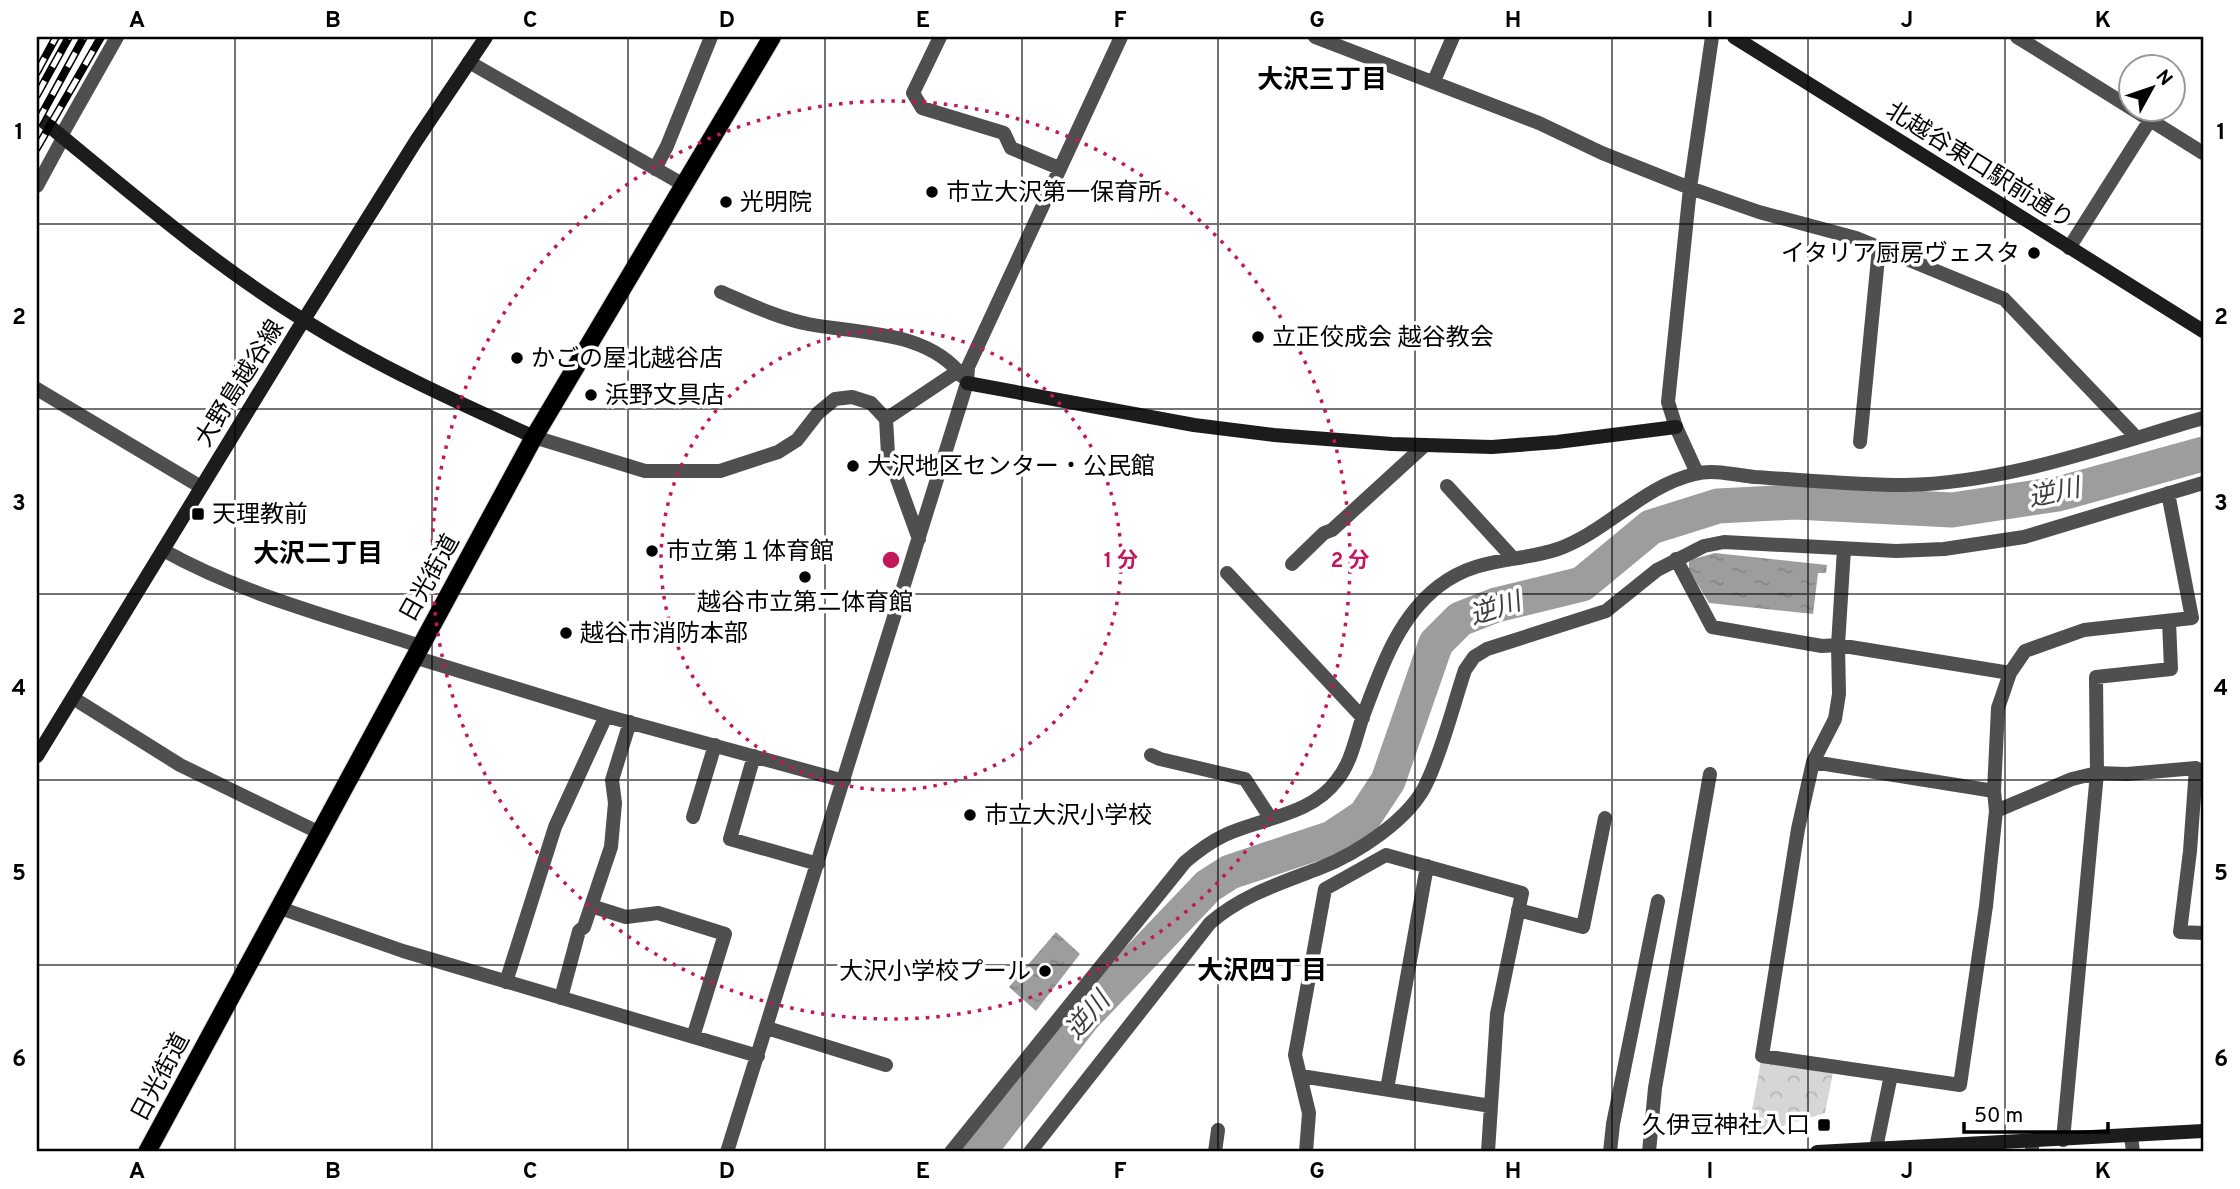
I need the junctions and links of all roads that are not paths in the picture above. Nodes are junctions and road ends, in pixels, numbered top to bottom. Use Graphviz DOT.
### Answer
graph roads {
  1 [pos="117,37"];
  2 [pos="486,37"];
  3 [pos="711,37"];
  4 [pos="772,37"];
  5 [pos="940,37"];
  6 [pos="1121,37"];
  7 [pos="1315,37"];
  8 [pos="1453,37"];
  9 [pos="1712,37"];
  10 [pos="1734,37"];
  11 [pos="2017,37"];
  12 [pos="2031,41"];
  13 [pos="469,62"];
  14 [pos="1434,81"];
  15 [pos="2118,99"];
  16 [pos="37,116"];
  17 [pos="2149,122"];
  18 [pos="2153,122"];
  19 [pos="62,137"];
  20 [pos="2203,153"];
  21 [pos="1059,168"];
  22 [pos="654,169"];
  23 [pos="684,185"];
  24 [pos="37,186"];
  25 [pos="1690,188"];
  26 [pos="1879,248"];
  27 [pos="2068,248"];
  28 [pos="721,292"];
  29 [pos="304,321"];
  30 [pos="2203,331"];
  31 [pos="962,377"];
  32 [pos="37,389"];
  33 [pos="2203,418"];
  34 [pos="886,419"];
  35 [pos="1676,427"];
  36 [pos="534,437"];
  37 [pos="2136,438"];
  38 [pos="1860,442"];
  39 [pos="1425,445"];
  40 [pos="1697,473"];
  41 [pos="2203,483"];
  42 [pos="1447,486"];
  43 [pos="201,487"];
  44 [pos="2168,494"];
  45 [pos="919,539"];
  46 [pos="1844,549"];
  47 [pos="163,550"];
  48 [pos="1512,557"];
  49 [pos="1676,559"];
  50 [pos="1292,564"];
  51 [pos="1227,573"];
  52 [pos="2169,621"];
  53 [pos="1838,645"];
  54 [pos="417,652"];
  55 [pos="2010,673"];
  56 [pos="72,698"];
  57 [pos="606,716"];
  58 [pos="1363,718"];
  59 [pos="630,722"];
  60 [pos="715,745"];
  61 [pos="1151,755"];
  62 [pos="37,756"];
  63 [pos="754,756"];
  64 [pos="1813,762"];
  65 [pos="2097,773"];
  66 [pos="1710,774"];
  67 [pos="844,782"];
  68 [pos="1994,791"];
  69 [pos="1996,811"];
  70 [pos="693,817"];
  71 [pos="1605,818"];
  72 [pos="1271,819"];
  73 [pos="320,833"];
  74 [pos="818,864"];
  75 [pos="1427,866"];
  76 [pos="1658,901"];
  77 [pos="591,906"];
  78 [pos="280,908"];
  79 [pos="1518,910"];
  80 [pos="2203,933"];
  81 [pos="506,982"];
  82 [pos="561,998"];
  83 [pos="767,1028"];
  84 [pos="693,1037"];
  85 [pos="758,1056"];
  86 [pos="886,1065"];
  87 [pos="1891,1075"];
  88 [pos="1301,1076"];
  89 [pos="1387,1089"];
  90 [pos="1491,1106"];
  91 [pos="1218,1130"];
  92 [pos="2203,1131"];
  93 [pos="2131,1136"];
  94 [pos="2063,1140"];
  95 [pos="2032,1147"];
  96 [pos="1876,1148"];
  97 [pos="1961,1149"];
  98 [pos="147,1152"];
  99 [pos="727,1152"];
  100 [pos="951,1152"];
  101 [pos="1030,1152"];
  102 [pos="1215,1152"];
  103 [pos="1306,1152"];
  104 [pos="1488,1152"];
  105 [pos="1611,1152"];
  106 [pos="1649,1152"];
  107 [pos="1816,1152"];
  108 [pos="2133,1152"];
  1 -- 19 [label="street"];
  2 -- 13 [label="street, 大野島越谷線"];
  3 -- 22 [label="street"];
  4 -- 23 [label="main road, 日光街道"];
  5 -- 21 [label="street"];
  6 -- 21 [label="street"];
  7 -- 14 [label="street"];
  8 -- 14 [label="street"];
  9 -- 25 [label="street"];
  10 -- 27 [label="street, 北越谷東口駅前通り"];
  11 -- 12 [label="street"];
  12 -- 15 [label="street"];
  13 -- 22 [label="street"];
  13 -- 29 [label="street, 大野島越谷線"];
  14 -- 25 [label="street"];
  16 -- 19 [label="street"];
  17 -- 27 [label="street"];
  18 -- 20 [label="street"];
  19 -- 24 [label="street"];
  19 -- 29 [label="street"];
  21 -- 31 [label="street"];
  22 -- 23 [label="street"];
  23 -- 36 [label="main road, 日光街道"];
  25 -- 26 [label="street"];
  25 -- 35 [label="street"];
  26 -- 37 [label="street"];
  26 -- 38 [label="street"];
  27 -- 30 [label="street, 北越谷東口駅前通り"];
  28 -- 31 [label="street"];
  29 -- 36 [label="street"];
  29 -- 43 [label="street, 大野島越谷線"];
  31 -- 34 [label="street"];
  31 -- 39 [label="street"];
  31 -- 45 [label="street"];
  32 -- 43 [label="street"];
  33 -- 37 [label="street"];
  34 -- 36 [label="street"];
  34 -- 45 [label="street"];
  35 -- 39 [label="street"];
  35 -- 40 [label="street"];
  36 -- 54 [label="main road, 日光街道"];
  37 -- 40 [label="street"];
  39 -- 50 [label="street"];
  40 -- 48 [label="street"];
  41 -- 44 [label="street"];
  42 -- 48 [label="street"];
  43 -- 47 [label="street, 大野島越谷線"];
  44 -- 46 [label="street"];
  44 -- 52 [label="street"];
  45 -- 67 [label="street"];
  46 -- 49 [label="street"];
  46 -- 53 [label="street"];
  47 -- 54 [label="street"];
  47 -- 56 [label="street, 大野島越谷線"];
  48 -- 58 [label="street"];
  49 -- 53 [label="street"];
  49 -- 101 [label="street"];
  51 -- 58 [label="street"];
  52 -- 55 [label="street"];
  52 -- 65 [label="street"];
  53 -- 55 [label="street"];
  53 -- 64 [label="street"];
  54 -- 57 [label="street"];
  54 -- 73 [label="main road, 日光街道"];
  55 -- 68 [label="street"];
  56 -- 62 [label="street, 大野島越谷線"];
  56 -- 73 [label="street"];
  57 -- 59 [label="street"];
  57 -- 81 [label="street"];
  58 -- 72 [label="street"];
  59 -- 60 [label="street"];
  59 -- 77 [label="street"];
  60 -- 63 [label="street"];
  60 -- 70 [label="street"];
  61 -- 72 [label="street"];
  63 -- 67 [label="street"];
  63 -- 74 [label="street"];
  64 -- 68 [label="street"];
  64 -- 87 [label="street"];
  65 -- 69 [label="street"];
  65 -- 80 [label="street"];
  65 -- 94 [label="street"];
  66 -- 106 [label="street"];
  67 -- 74 [label="street"];
  68 -- 69 [label="street"];
  69 -- 87 [label="street"];
  71 -- 79 [label="street"];
  72 -- 100 [label="street"];
  73 -- 78 [label="main road, 日光街道"];
  74 -- 83 [label="street"];
  75 -- 79 [label="street"];
  75 -- 88 [label="street"];
  75 -- 89 [label="street"];
  76 -- 105 [label="street"];
  77 -- 82 [label="street"];
  77 -- 84 [label="street"];
  78 -- 81 [label="street"];
  78 -- 98 [label="main road, 日光街道"];
  79 -- 90 [label="street"];
  81 -- 82 [label="street"];
  82 -- 84 [label="street"];
  83 -- 85 [label="street"];
  83 -- 86 [label="street"];
  84 -- 85 [label="street"];
  85 -- 99 [label="street"];
  87 -- 96 [label="street"];
  88 -- 89 [label="street"];
  88 -- 103 [label="street"];
  89 -- 90 [label="street"];
  90 -- 104 [label="street"];
  91 -- 102 [label="street"];
  92 -- 93 [label="street"];
  93 -- 94 [label="street"];
  93 -- 108 [label="street"];
  94 -- 95 [label="street"];
  95 -- 97 [label="street"];
  96 -- 97 [label="street"];
  96 -- 107 [label="street"];
}
